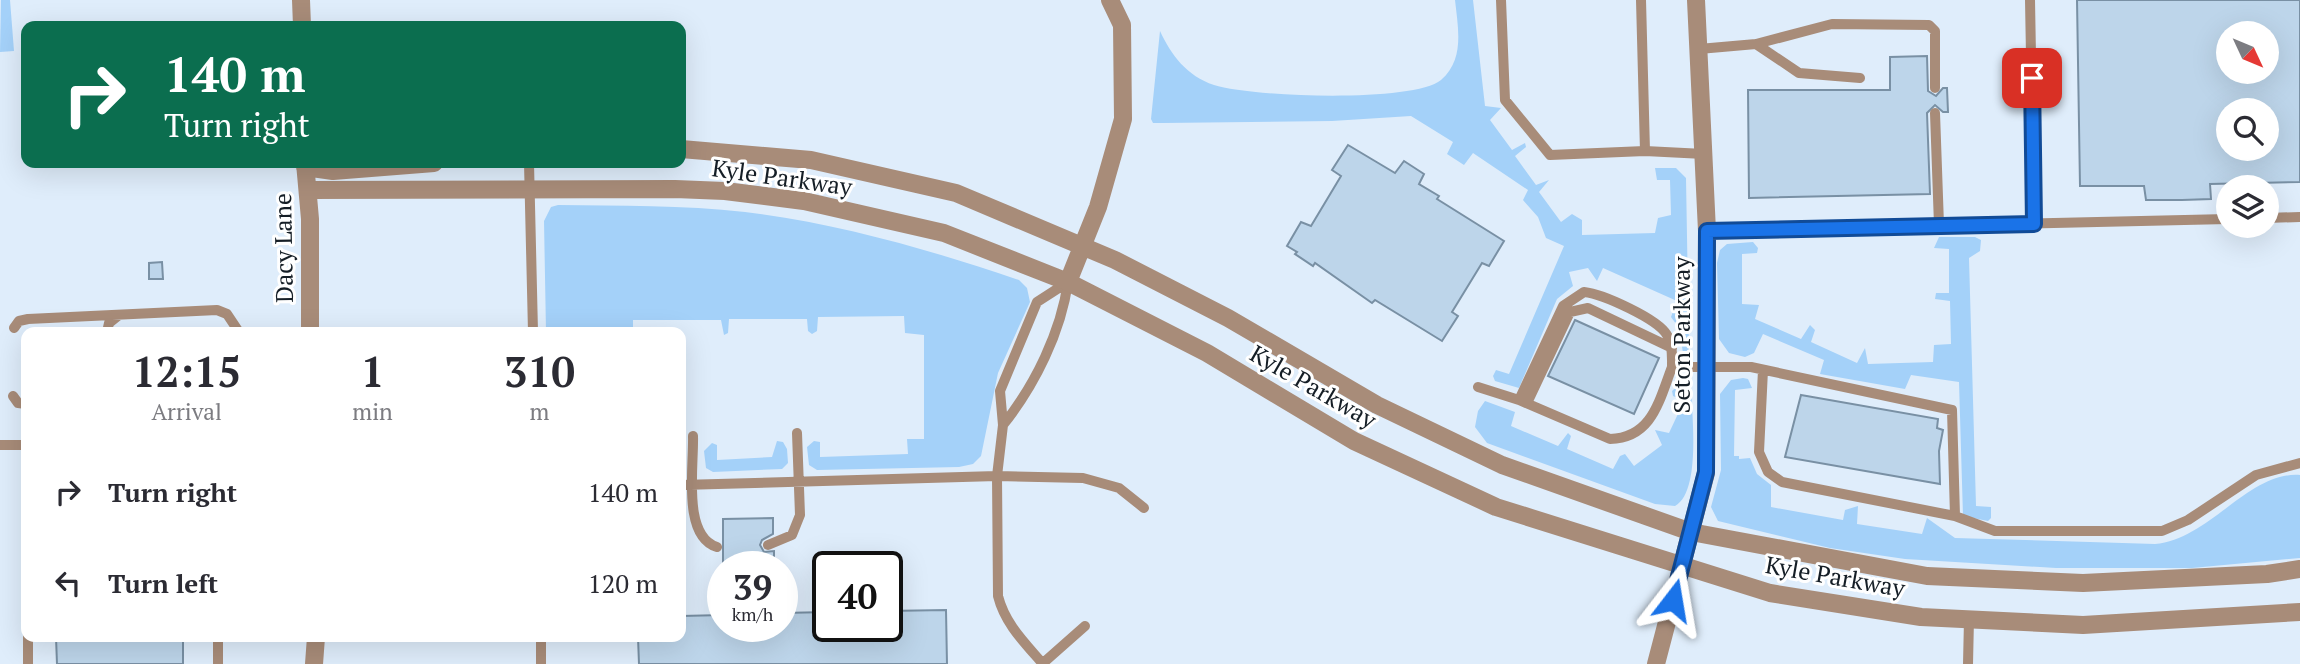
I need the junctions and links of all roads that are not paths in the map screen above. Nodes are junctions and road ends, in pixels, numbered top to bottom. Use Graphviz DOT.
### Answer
graph roads {
  1 [pos="301,0"];
  2 [pos="1110,0"];
  3 [pos="1501,0"];
  4 [pos="1641,0"];
  5 [pos="1696,0"];
  6 [pos="2030,0"];
  7 [pos="302,21"];
  8 [pos="1756,44"];
  9 [pos="1699,49"];
  10 [pos="1860,78"];
  11 [pos="1935,88"];
  12 [pos="1936,113"];
  13 [pos="686,149"];
  14 [pos="1645,151"];
  15 [pos="1704,154"];
  16 [pos="305,168"];
  17 [pos="319,168"];
  18 [pos="371,168"];
  19 [pos="529,168"];
  20 [pos="308,190"];
  21 [pos="530,190"];
  22 [pos="2300,216"];
  23 [pos="2279,217"];
  24 [pos="2216,219"];
  25 [pos="2034,224"];
  26 [pos="1939,225"];
  27 [pos="1707,231"];
  28 [pos="1084,246"];
  29 [pos="1068,282"];
  30 [pos="121,314"];
  31 [pos="108,327"];
  32 [pos="236,327"];
  33 [pos="310,327"];
  34 [pos="533,327"];
  35 [pos="14,328"];
  36 [pos="1672,348"];
  37 [pos="1672,368"];
  38 [pos="1706,369"];
  39 [pos="1763,370"];
  40 [pos="1478,387"];
  41 [pos="13,396"];
  42 [pos="1523,402"];
  43 [pos="21,403"];
  44 [pos="1003,425"];
  45 [pos="797,433"];
  46 [pos="692,436"];
  47 [pos="21,445"];
  48 [pos="0,446"];
  49 [pos="2300,463"];
  50 [pos="997,476"];
  51 [pos="799,482"];
  52 [pos="686,485"];
  53 [pos="694,485"];
  54 [pos="1144,508"];
  55 [pos="1955,516"];
  56 [pos="1691,533"];
  57 [pos="768,545"];
  58 [pos="717,547"];
  59 [pos="1682,566"];
  60 [pos="2300,569"];
  61 [pos="2300,612"];
  62 [pos="1969,619"];
  63 [pos="1085,626"];
  64 [pos="28,642"];
  65 [pos="218,642"];
  66 [pos="316,642"];
  67 [pos="541,642"];
  68 [pos="28,664"];
  69 [pos="218,664"];
  70 [pos="314,664"];
  71 [pos="541,664"];
  72 [pos="1043,664"];
  73 [pos="1656,664"];
  74 [pos="1968,664"];
  1 -- 7 [label="street"];
  2 -- 28 [label="street"];
  3 -- 14 [label="lane"];
  4 -- 14 [label="lane"];
  5 -- 9 [label="street, Seton Parkway"];
  6 -- 25 [label="lane"];
  8 -- 9 [label="lane"];
  8 -- 10 [label="lane"];
  8 -- 11 [label="lane"];
  9 -- 15 [label="street, Seton Parkway"];
  12 -- 26 [label="lane"];
  13 -- 28 [label="street, Kyle Parkway"];
  14 -- 15 [label="lane"];
  15 -- 27 [label="street, Seton Parkway"];
  16 -- 20 [label="street, Dacy Lane"];
  17 -- 18 [label="street"];
  19 -- 21 [label="lane"];
  20 -- 21 [label="street, Kyle Parkway"];
  20 -- 33 [label="street, Dacy Lane"];
  21 -- 29 [label="street, Kyle Parkway"];
  21 -- 34 [label="lane"];
  22 -- 23 [label="lane"];
  24 -- 25 [label="lane"];
  25 -- 26 [label="lane"];
  26 -- 27 [label="lane"];
  27 -- 38 [label="street, Seton Parkway"];
  28 -- 29 [label="street"];
  28 -- 56 [label="street, Kyle Parkway"];
  29 -- 44 [label="lane"];
  29 -- 44 [label="lane"];
  29 -- 59 [label="street, Kyle Parkway"];
  30 -- 31 [label="lane"];
  30 -- 32 [label="lane"];
  30 -- 35 [label="lane"];
  36 -- 37 [label="lane"];
  36 -- 42 [label="lane"];
  36 -- 42 [label="lane"];
  37 -- 38 [label="lane"];
  37 -- 42 [label="lane"];
  38 -- 39 [label="lane"];
  38 -- 56 [label="street, Seton Parkway"];
  39 -- 55 [label="lane"];
  39 -- 55 [label="lane"];
  40 -- 42 [label="lane"];
  41 -- 43 [label="lane"];
  44 -- 50 [label="lane"];
  45 -- 51 [label="lane"];
  46 -- 53 [label="lane"];
  47 -- 48 [label="lane"];
  49 -- 55 [label="lane"];
  50 -- 51 [label="lane"];
  50 -- 54 [label="lane"];
  50 -- 72 [label="lane"];
  51 -- 53 [label="lane"];
  51 -- 57 [label="lane"];
  52 -- 53 [label="lane"];
  53 -- 58 [label="lane"];
  56 -- 59 [label="street, Seton Parkway"];
  56 -- 60 [label="street, Kyle Parkway"];
  59 -- 62 [label="street, Kyle Parkway"];
  59 -- 73 [label="street, Seton Parkway"];
  61 -- 62 [label="street, Kyle Parkway"];
  62 -- 74 [label="lane"];
  63 -- 72 [label="lane"];
  64 -- 68 [label="lane"];
  65 -- 69 [label="lane"];
  66 -- 70 [label="street"];
  67 -- 71 [label="lane"];
}
